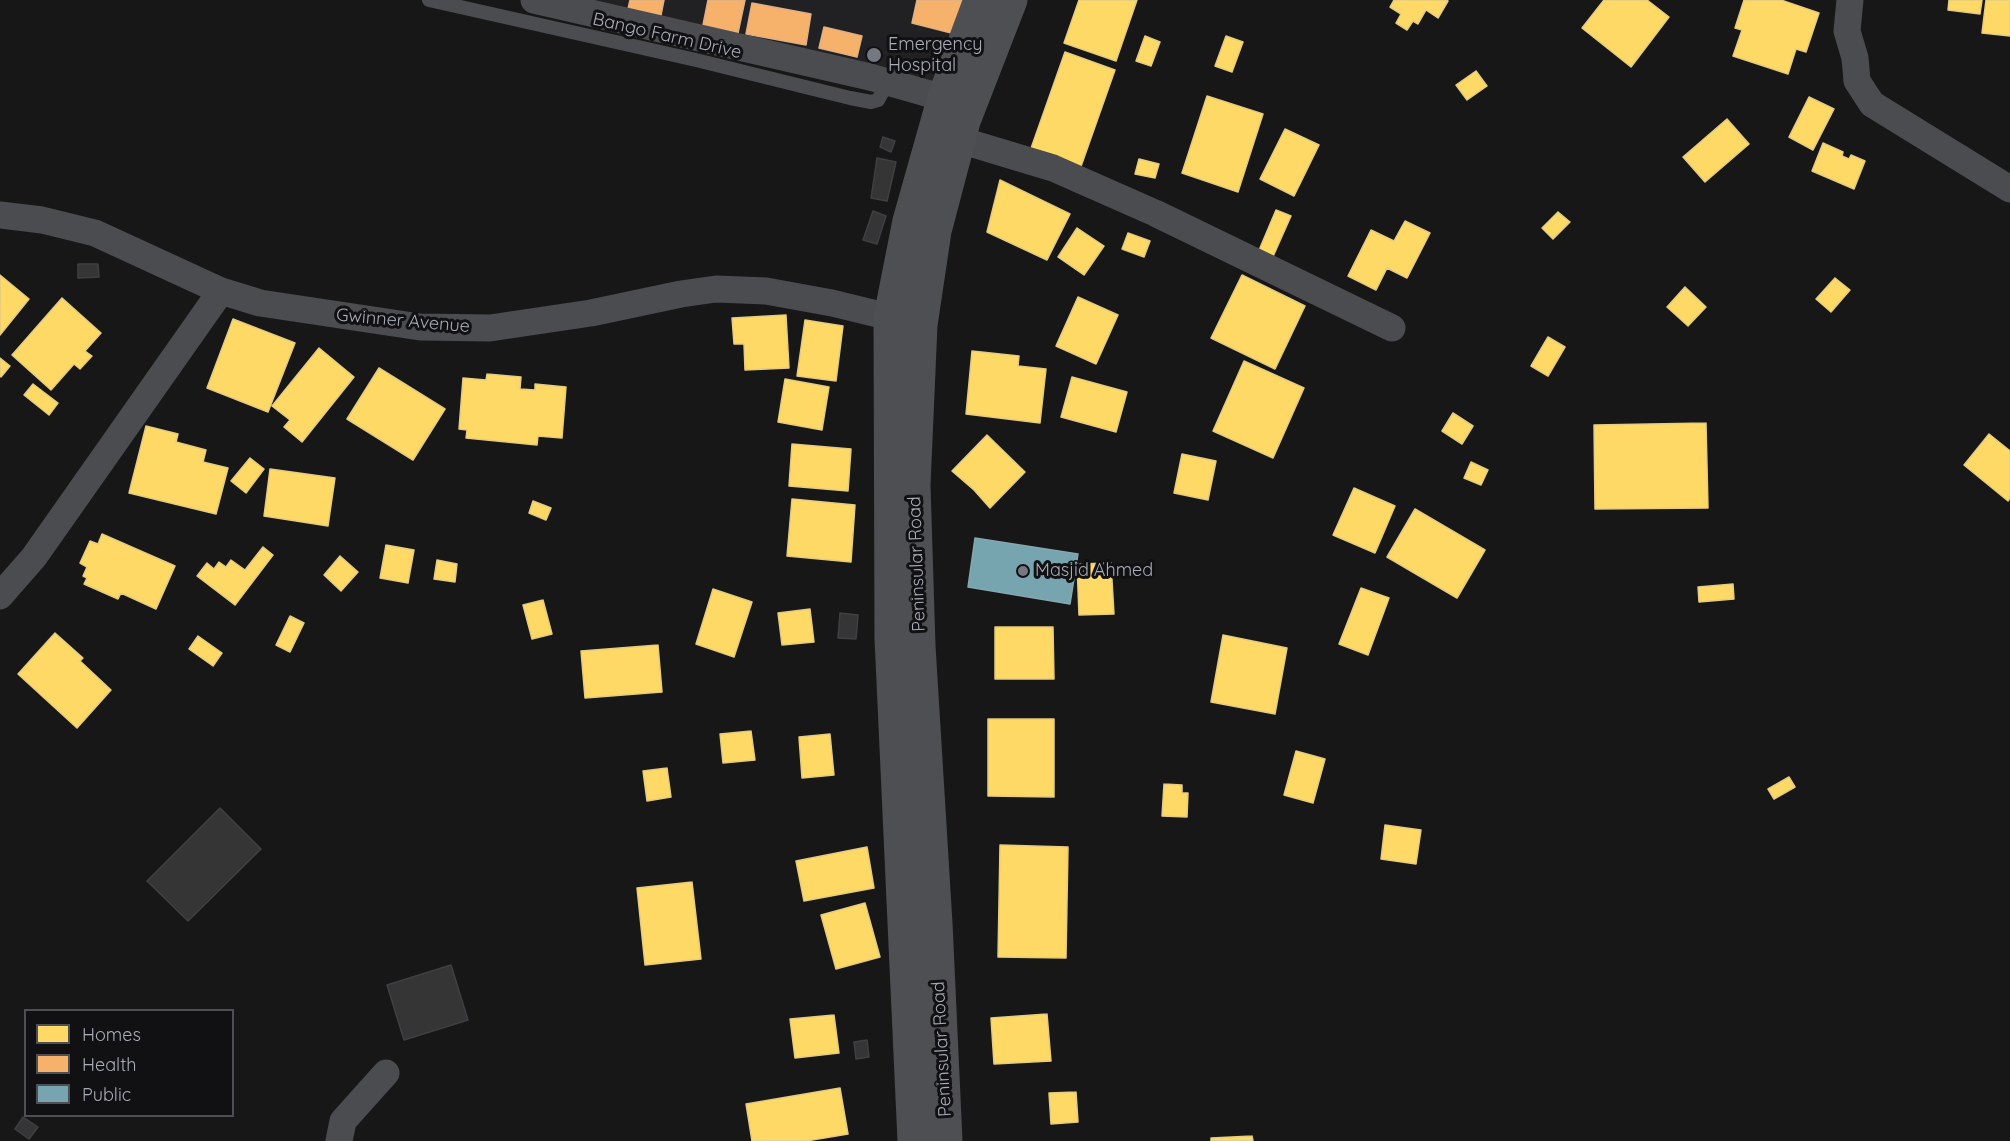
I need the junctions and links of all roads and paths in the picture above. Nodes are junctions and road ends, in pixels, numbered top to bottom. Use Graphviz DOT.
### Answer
graph roads {
  1 [pos="429,0"];
  2 [pos="534,0"];
  3 [pos="980,0"];
  4 [pos="1011,0"];
  5 [pos="1850,0"];
  6 [pos="888,82"];
  7 [pos="957,101"];
  8 [pos="960,140"];
  9 [pos="2010,189"];
  10 [pos="0,215"];
  11 [pos="221,291"];
  12 [pos="890,317"];
  13 [pos="921,325"];
  14 [pos="1392,328"];
  15 [pos="0,596"];
  16 [pos="386,1072"];
  17 [pos="339,1141"];
  18 [pos="914,1141"];
  19 [pos="946,1141"];
  1 -- 6 [label="lane, Bango Farm Drive"];
  2 -- 6 [label="street"];
  3 -- 7 [label="main road, Peninsular Road"];
  4 -- 7 [label="main road, Peninsular Road"];
  5 -- 9 [label="street"];
  6 -- 7 [label="street"];
  7 -- 8 [label="main road, Peninsular Road"];
  7 -- 12 [label="main road, Peninsular Road"];
  8 -- 13 [label="main road, Peninsular Road"];
  8 -- 14 [label="street"];
  10 -- 11 [label="street, Gwinner Avenue"];
  11 -- 12 [label="street, Gwinner Avenue"];
  11 -- 15 [label="street"];
  12 -- 13 [label="street, Gwinner Avenue"];
  12 -- 18 [label="main road, Peninsular Road"];
  13 -- 19 [label="main road, Peninsular Road"];
  16 -- 17 [label="street"];
}
